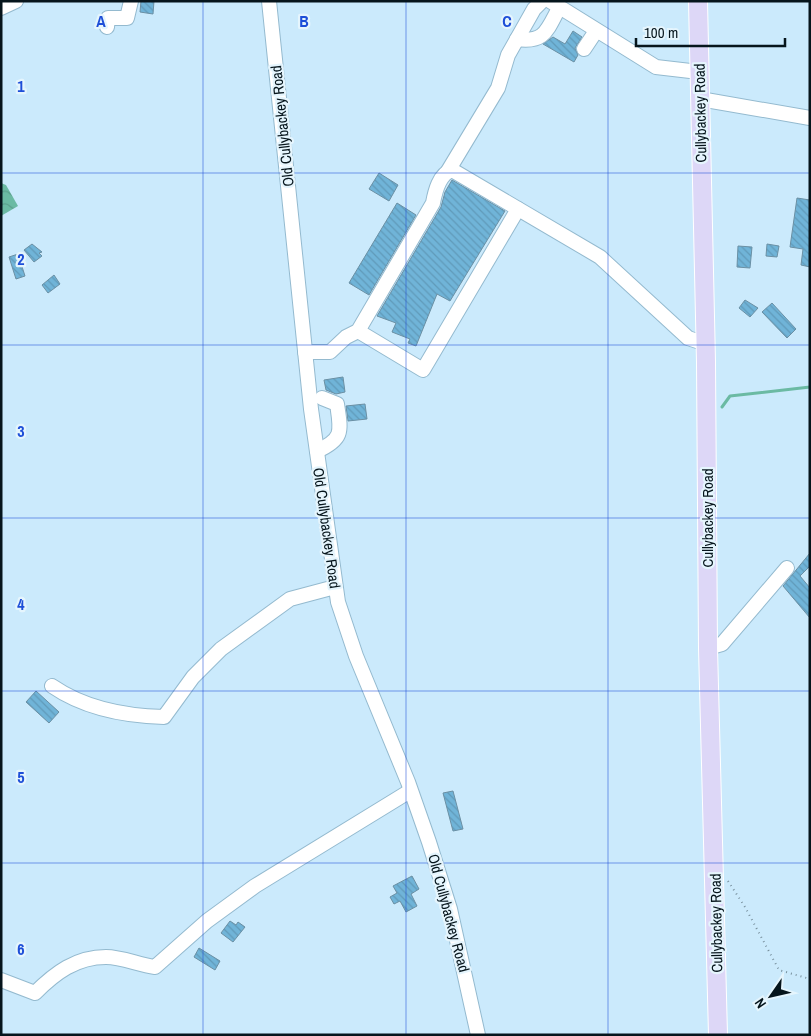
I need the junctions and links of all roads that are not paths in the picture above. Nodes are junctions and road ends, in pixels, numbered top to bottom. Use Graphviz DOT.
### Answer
graph roads {
  1 [pos="16,1"];
  2 [pos="131,1"];
  3 [pos="269,1"];
  4 [pos="542,1"];
  5 [pos="698,1"];
  6 [pos="555,4"];
  7 [pos="1,8"];
  8 [pos="107,27"];
  9 [pos="596,31"];
  10 [pos="517,39"];
  11 [pos="584,49"];
  12 [pos="699,72"];
  13 [pos="700,98"];
  14 [pos="810,118"];
  15 [pos="448,171"];
  16 [pos="518,209"];
  17 [pos="358,331"];
  18 [pos="706,344"];
  19 [pos="305,352"];
  20 [pos="322,398"];
  21 [pos="317,451"];
  22 [pos="787,568"];
  23 [pos="335,587"];
  24 [pos="708,648"];
  25 [pos="52,686"];
  26 [pos="410,790"];
  27 [pos="1,980"];
  28 [pos="478,1035"];
  29 [pos="718,1035"];
  1 -- 7 [label="street"];
  2 -- 8 [label="street"];
  3 -- 19 [label="street, Old Cullybackey Road"];
  4 -- 10 [label="street"];
  5 -- 12 [label="main road, Cullybackey Road"];
  6 -- 9 [label="street"];
  6 -- 10 [label="street"];
  9 -- 11 [label="street"];
  9 -- 12 [label="street"];
  10 -- 15 [label="street"];
  12 -- 13 [label="main road, Cullybackey Road"];
  13 -- 14 [label="street"];
  13 -- 18 [label="main road, Cullybackey Road"];
  15 -- 16 [label="street"];
  15 -- 17 [label="street"];
  16 -- 17 [label="street"];
  16 -- 18 [label="street"];
  17 -- 19 [label="street"];
  18 -- 24 [label="main road, Cullybackey Road"];
  19 -- 21 [label="street, Old Cullybackey Road"];
  20 -- 21 [label="street"];
  21 -- 23 [label="street, Old Cullybackey Road"];
  22 -- 24 [label="street"];
  23 -- 25 [label="street"];
  23 -- 26 [label="street, Old Cullybackey Road"];
  24 -- 29 [label="main road, Cullybackey Road"];
  26 -- 27 [label="street"];
  26 -- 28 [label="street, Old Cullybackey Road"];
}
